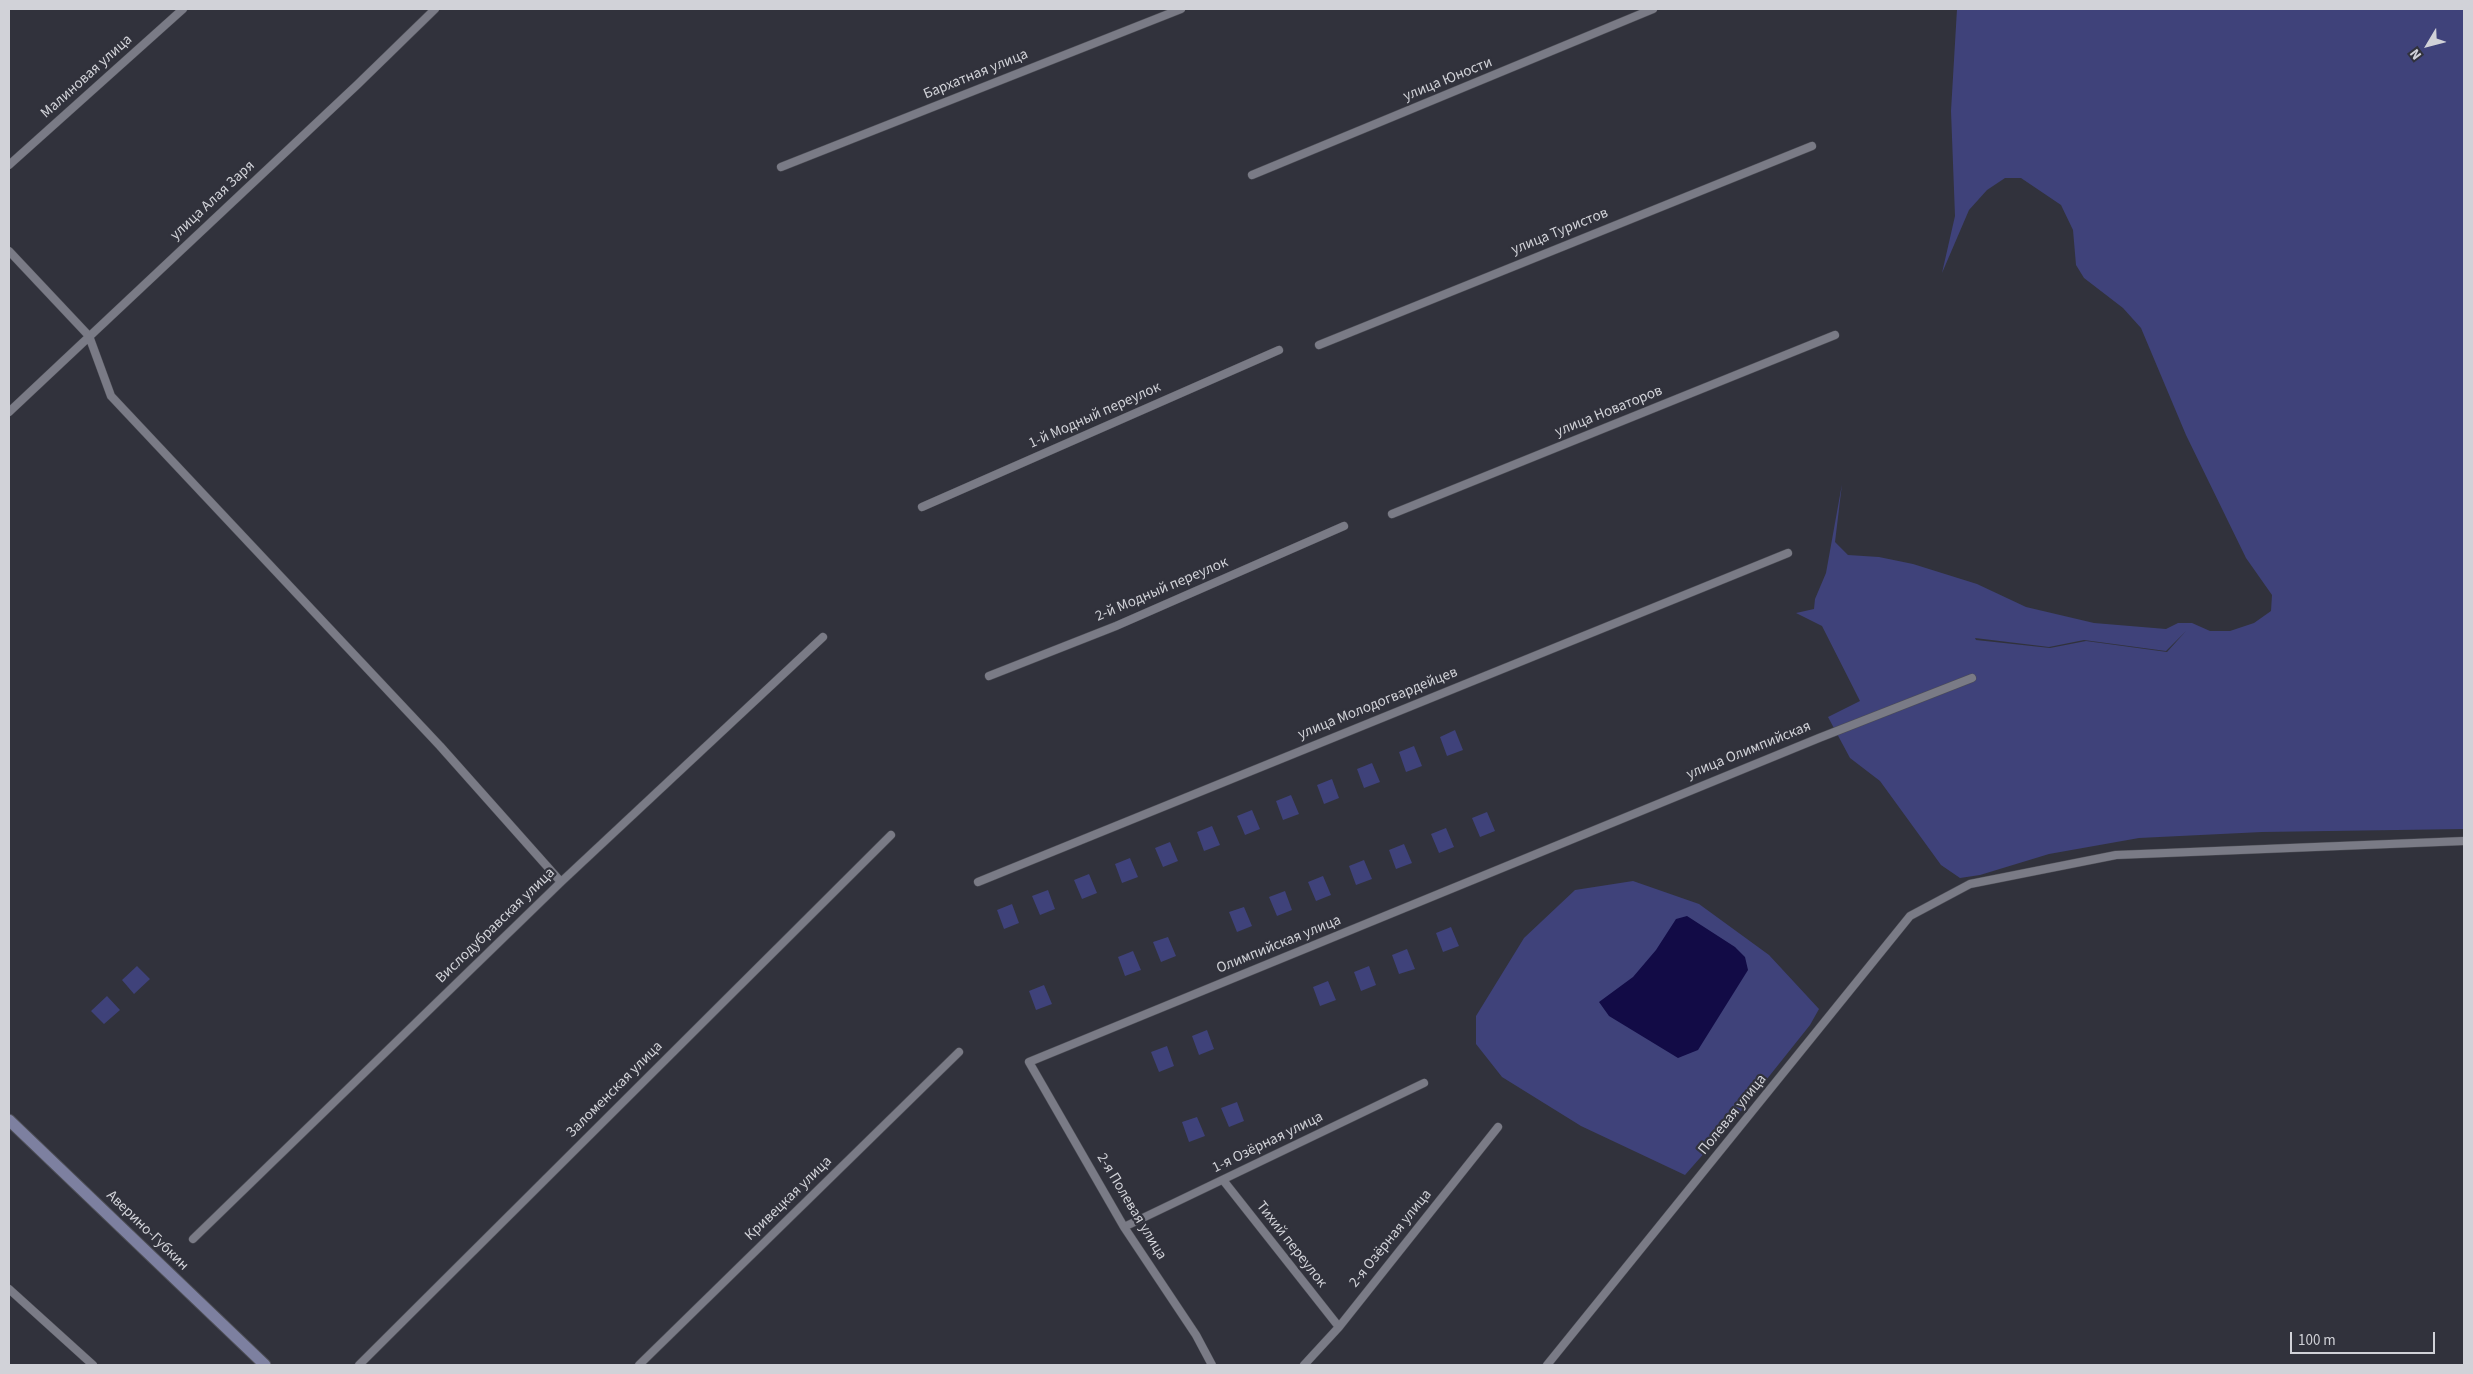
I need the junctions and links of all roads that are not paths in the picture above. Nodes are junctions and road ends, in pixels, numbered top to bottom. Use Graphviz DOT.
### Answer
graph roads {
  1 [pos="183,9"];
  2 [pos="435,9"];
  3 [pos="1181,9"];
  4 [pos="1653,9"];
  5 [pos="1812,146"];
  6 [pos="9,165"];
  7 [pos="781,168"];
  8 [pos="1252,175"];
  9 [pos="9,251"];
  10 [pos="90,336"];
  11 [pos="1835,336"];
  12 [pos="1319,345"];
  13 [pos="1279,350"];
  14 [pos="9,412"];
  15 [pos="922,507"];
  16 [pos="1392,514"];
  17 [pos="1344,526"];
  18 [pos="1788,553"];
  19 [pos="823,637"];
  20 [pos="989,676"];
  21 [pos="1972,678"];
  22 [pos="891,835"];
  23 [pos="2464,841"];
  24 [pos="1538,852"];
  25 [pos="561,882"];
  26 [pos="978,882"];
  27 [pos="959,1052"];
  28 [pos="1030,1062"];
  29 [pos="1424,1083"];
  30 [pos="9,1120"];
  31 [pos="1498,1127"];
  32 [pos="1222,1180"];
  33 [pos="1124,1227"];
  34 [pos="193,1240"];
  35 [pos="9,1288"];
  36 [pos="1339,1327"];
  37 [pos="93,1365"];
  38 [pos="265,1365"];
  39 [pos="359,1365"];
  40 [pos="639,1365"];
  41 [pos="1212,1365"];
  42 [pos="1304,1365"];
  43 [pos="1546,1365"];
  1 -- 6 [label="street, Малиновая улица"];
  2 -- 10 [label="street, улица Алая Заря"];
  3 -- 7 [label="street, Бархатная улица"];
  4 -- 8 [label="street, улица Юности"];
  5 -- 12 [label="street, улица Туристов"];
  9 -- 10 [label="street"];
  10 -- 14 [label="street, улица Алая Заря"];
  10 -- 25 [label="street"];
  11 -- 16 [label="street, улица Новаторов"];
  13 -- 15 [label="street, 1-й Модный переулок"];
  17 -- 20 [label="street, 2-й Модный переулок"];
  18 -- 26 [label="street, улица Молодогвардейцев"];
  19 -- 25 [label="street, Вислодубравская улица"];
  21 -- 24 [label="street, улица Олимпийская"];
  22 -- 39 [label="street, Заломенская улица"];
  23 -- 43 [label="street, Полевая улица"];
  24 -- 28 [label="street, Олимпийская улица"];
  25 -- 34 [label="street, Вислодубравская улица"];
  27 -- 40 [label="street, Кривецкая улица"];
  28 -- 33 [label="street, 2-я Полевая улица"];
  29 -- 32 [label="street, 1-я Озёрная улица"];
  30 -- 38 [label="main road, Аверино-Губкин"];
  31 -- 36 [label="street, 2-я Озёрная улица"];
  32 -- 33 [label="street, 1-я Озёрная улица"];
  32 -- 36 [label="street, Тихий переулок"];
  33 -- 41 [label="street, 2-я Полевая улица"];
  35 -- 37 [label="street"];
  36 -- 42 [label="street, 2-я Озёрная улица"];
}
